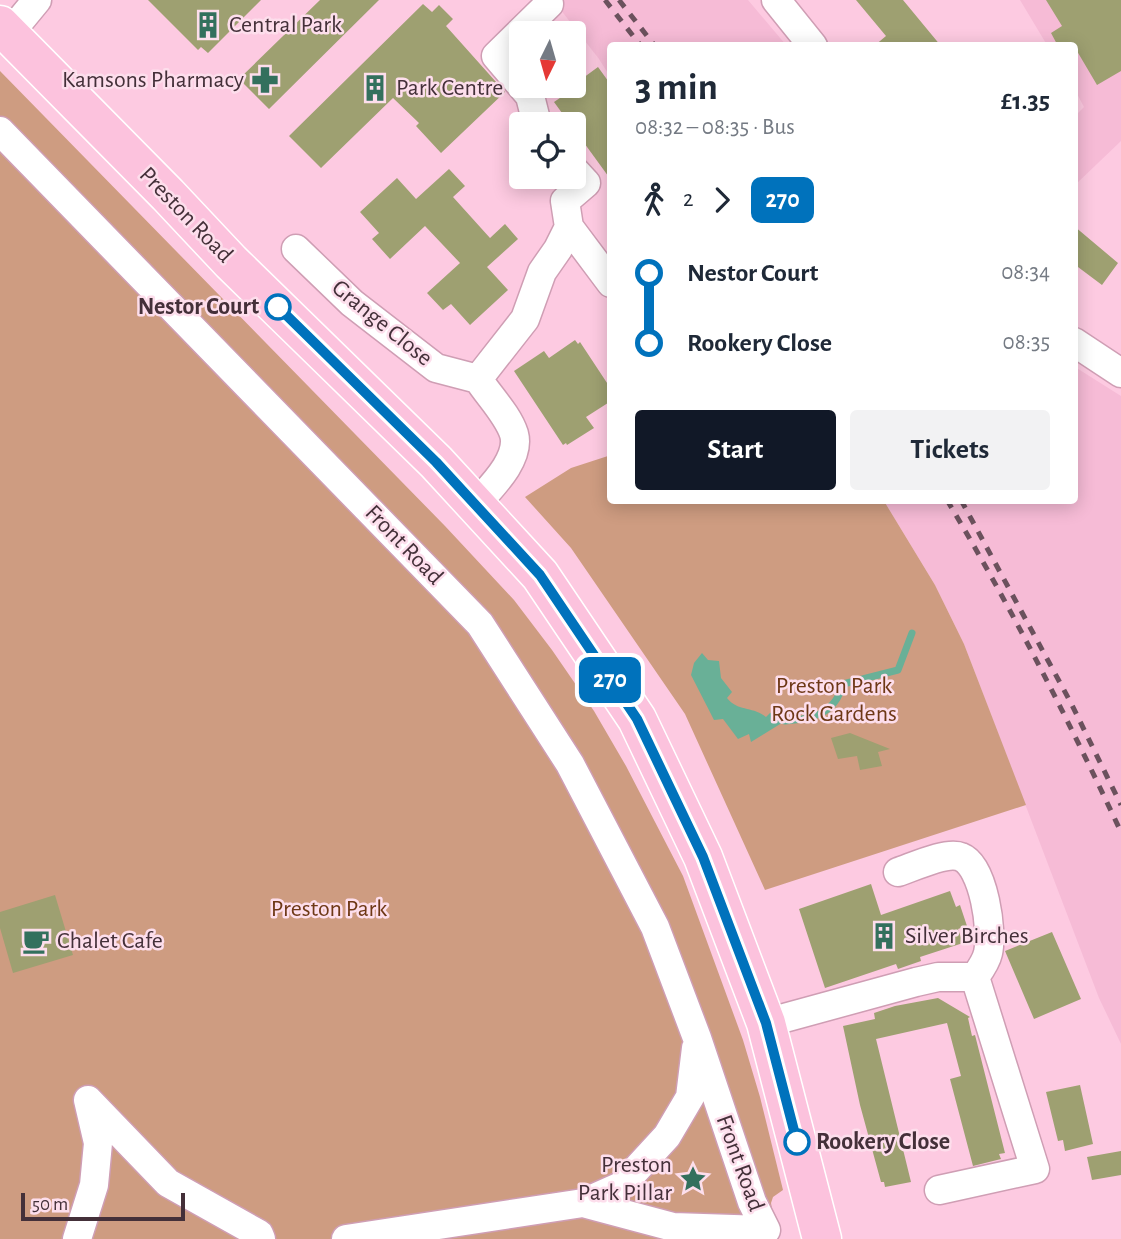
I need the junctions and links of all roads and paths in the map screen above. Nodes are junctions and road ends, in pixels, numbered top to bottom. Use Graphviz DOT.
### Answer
graph roads {
  1 [pos="37,0"];
  2 [pos="776,0"];
  3 [pos="549,4"];
  4 [pos="4,29"];
  5 [pos="810,42"];
  6 [pos="534,112"];
  7 [pos="0,131"];
  8 [pos="579,189"];
  9 [pos="569,227"];
  10 [pos="296,249"];
  11 [pos="607,278"];
  12 [pos="1078,345"];
  13 [pos="1121,373"];
  14 [pos="478,379"];
  15 [pos="476,505"];
  16 [pos="898,872"];
  17 [pos="975,977"];
  18 [pos="766,1023"];
  19 [pos="697,1038"];
  20 [pos="939,1190"];
  21 [pos="583,1203"];
  22 [pos="77,1239"];
  23 [pos="261,1239"];
  24 [pos="345,1239"];
  25 [pos="822,1239"];
  1 -- 4 [label="street"];
  2 -- 5 [label="street"];
  3 -- 6 [label="street"];
  4 -- 15 [label="highway, Preston Road"];
  7 -- 19 [label="street, Front Road"];
  8 -- 9 [label="street"];
  9 -- 11 [label="street"];
  9 -- 14 [label="street"];
  10 -- 14 [label="street, Grange Close"];
  12 -- 13 [label="street"];
  14 -- 15 [label="street"];
  15 -- 18 [label="highway, Preston Road"];
  16 -- 17 [label="street"];
  17 -- 18 [label="street"];
  17 -- 20 [label="street"];
  18 -- 25 [label="highway, Preston Road"];
  19 -- 21 [label="street, Front Road"];
  19 -- 21 [label="street, Front Road"];
  21 -- 24 [label="street, Front Road"];
  22 -- 23 [label="street"];
}
